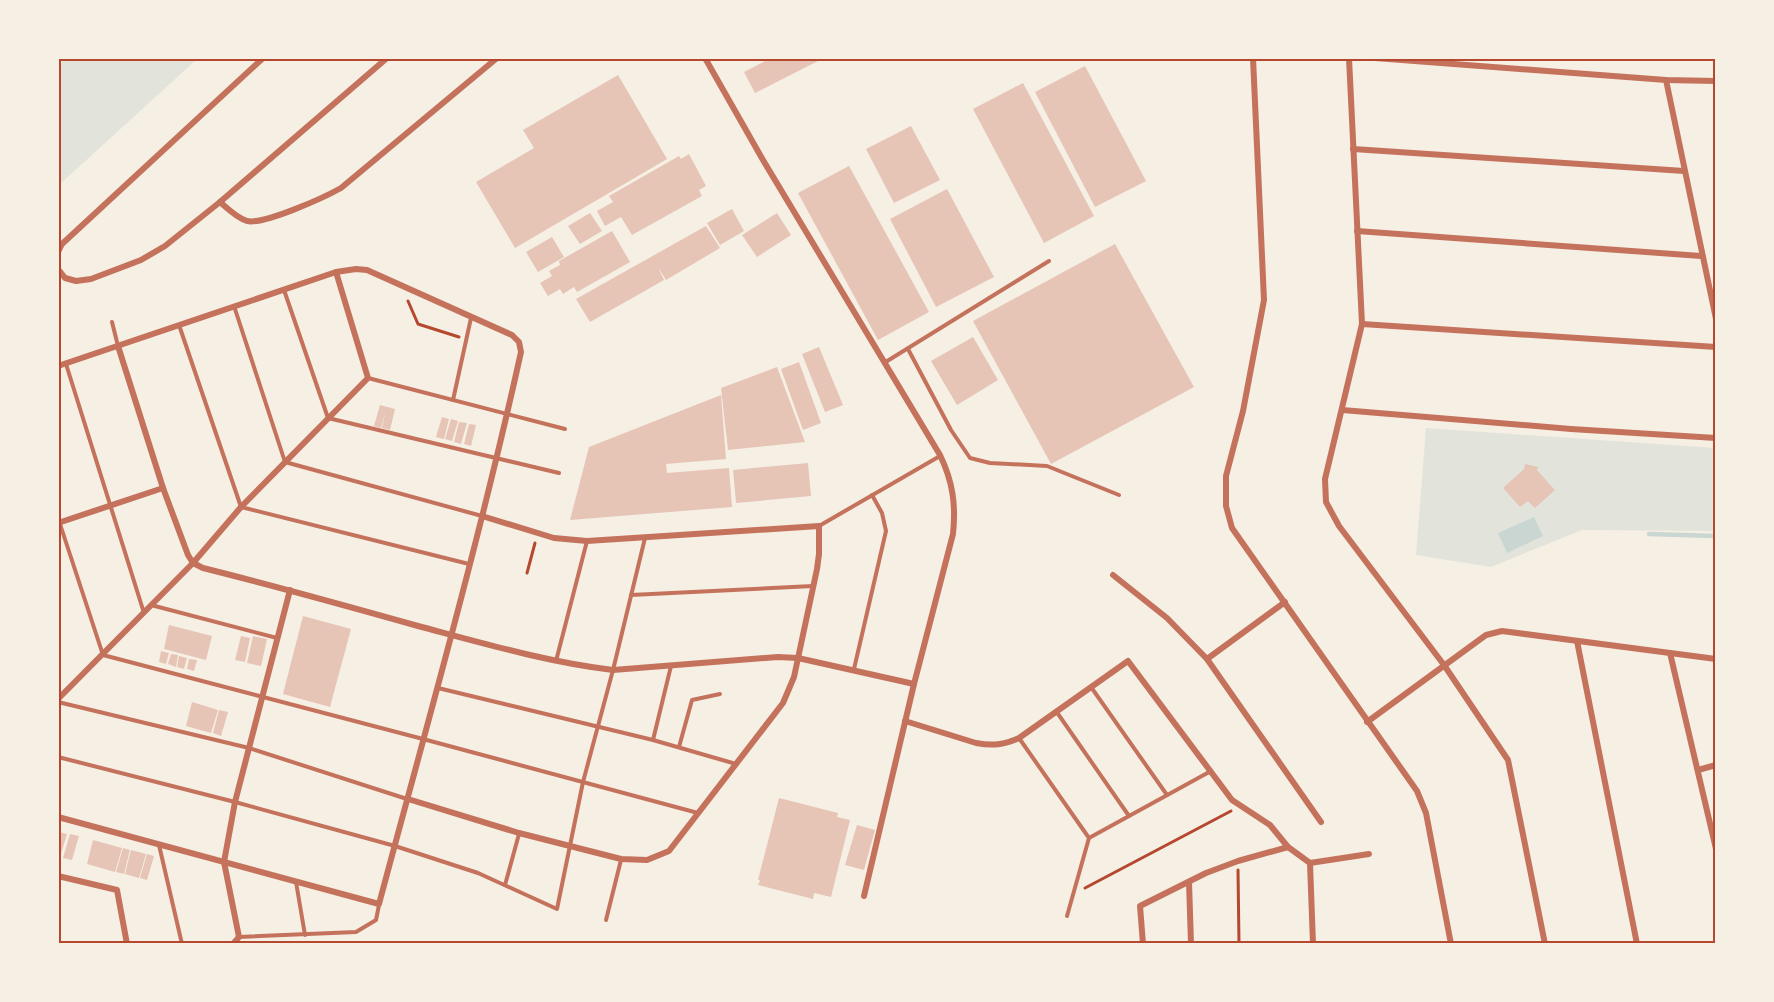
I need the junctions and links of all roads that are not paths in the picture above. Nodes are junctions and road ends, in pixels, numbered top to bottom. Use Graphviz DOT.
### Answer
graph roads {
  1 [pos="263,58"];
  2 [pos="387,58"];
  3 [pos="497,58"];
  4 [pos="705,58"];
  5 [pos="1253,58"];
  6 [pos="1349,58"];
  7 [pos="1375,58"];
  8 [pos="1666,80"];
  9 [pos="1716,81"];
  10 [pos="1353,149"];
  11 [pos="1684,171"];
  12 [pos="220,202"];
  13 [pos="1357,231"];
  14 [pos="58,252"];
  15 [pos="1701,256"];
  16 [pos="1049,261"];
  17 [pos="58,269"];
  18 [pos="336,272"];
  19 [pos="284,290"];
  20 [pos="234,306"];
  21 [pos="471,318"];
  22 [pos="1716,320"];
  23 [pos="112,322"];
  24 [pos="1362,324"];
  25 [pos="178,325"];
  26 [pos="118,346"];
  27 [pos="1716,347"];
  28 [pos="908,349"];
  29 [pos="885,363"];
  30 [pos="62,365"];
  31 [pos="369,378"];
  32 [pos="453,400"];
  33 [pos="1342,410"];
  34 [pos="507,413"];
  35 [pos="328,418"];
  36 [pos="565,429"];
  37 [pos="1716,438"];
  38 [pos="940,455"];
  39 [pos="496,460"];
  40 [pos="285,462"];
  41 [pos="559,473"];
  42 [pos="163,488"];
  43 [pos="872,495"];
  44 [pos="1119,495"];
  45 [pos="111,505"];
  46 [pos="241,507"];
  47 [pos="482,516"];
  48 [pos="59,522"];
  49 [pos="819,526"];
  50 [pos="645,538"];
  51 [pos="587,542"];
  52 [pos="193,563"];
  53 [pos="470,564"];
  54 [pos="1113,575"];
  55 [pos="814,586"];
  56 [pos="290,590"];
  57 [pos="631,595"];
  58 [pos="1285,602"];
  59 [pos="151,605"];
  60 [pos="144,614"];
  61 [pos="452,635"];
  62 [pos="277,638"];
  63 [pos="1577,641"];
  64 [pos="1670,653"];
  65 [pos="103,655"];
  66 [pos="798,658"];
  67 [pos="1716,658"];
  68 [pos="1207,659"];
  69 [pos="556,661"];
  70 [pos="672,665"];
  71 [pos="1444,665"];
  72 [pos="854,669"];
  73 [pos="613,670"];
  74 [pos="914,684"];
  75 [pos="437,687"];
  76 [pos="1090,687"];
  77 [pos="720,694"];
  78 [pos="262,697"];
  79 [pos="58,701"];
  80 [pos="1056,711"];
  81 [pos="905,721"];
  82 [pos="1367,722"];
  83 [pos="598,726"];
  84 [pos="1019,738"];
  85 [pos="423,739"];
  86 [pos="654,740"];
  87 [pos="679,747"];
  88 [pos="249,748"];
  89 [pos="58,757"];
  90 [pos="737,764"];
  91 [pos="1716,765"];
  92 [pos="1698,770"];
  93 [pos="1211,771"];
  94 [pos="583,782"];
  95 [pos="1167,795"];
  96 [pos="408,799"];
  97 [pos="235,802"];
  98 [pos="698,813"];
  99 [pos="1129,816"];
  100 [pos="58,817"];
  101 [pos="1321,822"];
  102 [pos="519,833"];
  103 [pos="1089,838"];
  104 [pos="158,844"];
  105 [pos="395,846"];
  106 [pos="569,847"];
  107 [pos="1288,847"];
  108 [pos="1716,849"];
  109 [pos="1370,854"];
  110 [pos="621,859"];
  111 [pos="224,862"];
  112 [pos="1310,863"];
  113 [pos="58,876"];
  114 [pos="296,881"];
  115 [pos="1189,882"];
  116 [pos="506,885"];
  117 [pos="864,896"];
  118 [pos="379,904"];
  119 [pos="1067,916"];
  120 [pos="606,920"];
  121 [pos="305,935"];
  122 [pos="239,938"];
  123 [pos="127,944"];
  124 [pos="182,944"];
  125 [pos="234,944"];
  126 [pos="1143,944"];
  127 [pos="1191,944"];
  128 [pos="1313,944"];
  129 [pos="1451,944"];
  130 [pos="1545,944"];
  131 [pos="1637,944"];
  1 -- 14 [label="street"];
  2 -- 12 [label="street"];
  3 -- 12 [label="street"];
  4 -- 29 [label="street"];
  5 -- 58 [label="street"];
  6 -- 10 [label="street"];
  7 -- 8 [label="street"];
  8 -- 9 [label="street"];
  8 -- 11 [label="street"];
  10 -- 11 [label="street"];
  10 -- 13 [label="street"];
  11 -- 15 [label="street"];
  12 -- 17 [label="street"];
  13 -- 15 [label="street"];
  13 -- 24 [label="street"];
  15 -- 22 [label="street"];
  16 -- 28 [label="lane"];
  18 -- 19 [label="street"];
  18 -- 21 [label="street"];
  18 -- 31 [label="street"];
  19 -- 20 [label="street"];
  19 -- 35 [label="lane"];
  20 -- 25 [label="street"];
  20 -- 40 [label="lane"];
  21 -- 32 [label="lane"];
  21 -- 34 [label="street"];
  23 -- 26 [label="lane"];
  24 -- 27 [label="street"];
  24 -- 33 [label="street"];
  25 -- 26 [label="street"];
  25 -- 46 [label="lane"];
  26 -- 30 [label="street"];
  26 -- 42 [label="street"];
  28 -- 29 [label="lane"];
  28 -- 44 [label="lane"];
  29 -- 38 [label="street"];
  30 -- 45 [label="lane"];
  31 -- 32 [label="lane"];
  31 -- 35 [label="street"];
  32 -- 34 [label="lane"];
  33 -- 37 [label="street"];
  33 -- 71 [label="street"];
  34 -- 36 [label="lane"];
  34 -- 39 [label="street"];
  35 -- 39 [label="lane"];
  35 -- 40 [label="street"];
  38 -- 43 [label="lane"];
  38 -- 74 [label="street"];
  39 -- 41 [label="lane"];
  39 -- 47 [label="street"];
  40 -- 46 [label="street"];
  40 -- 47 [label="lane"];
  42 -- 45 [label="street"];
  42 -- 52 [label="street"];
  43 -- 49 [label="lane"];
  43 -- 72 [label="lane"];
  45 -- 48 [label="street"];
  45 -- 60 [label="lane"];
  46 -- 52 [label="street"];
  46 -- 53 [label="lane"];
  47 -- 51 [label="street"];
  47 -- 53 [label="street"];
  48 -- 65 [label="lane"];
  49 -- 50 [label="street"];
  49 -- 55 [label="street"];
  50 -- 51 [label="street"];
  50 -- 57 [label="lane"];
  51 -- 69 [label="lane"];
  52 -- 56 [label="street"];
  52 -- 59 [label="street"];
  53 -- 61 [label="street"];
  54 -- 68 [label="street"];
  55 -- 57 [label="lane"];
  55 -- 66 [label="street"];
  56 -- 61 [label="street"];
  56 -- 62 [label="street"];
  57 -- 73 [label="lane"];
  58 -- 68 [label="street"];
  58 -- 82 [label="street"];
  59 -- 60 [label="street"];
  59 -- 62 [label="lane"];
  60 -- 65 [label="street"];
  61 -- 69 [label="street"];
  61 -- 75 [label="street"];
  62 -- 78 [label="street"];
  63 -- 64 [label="street"];
  63 -- 71 [label="street"];
  63 -- 131 [label="street"];
  64 -- 67 [label="street"];
  64 -- 92 [label="street"];
  65 -- 78 [label="lane"];
  65 -- 79 [label="street"];
  66 -- 70 [label="street"];
  66 -- 72 [label="street"];
  66 -- 90 [label="street"];
  68 -- 101 [label="street"];
  69 -- 73 [label="street"];
  70 -- 73 [label="street"];
  70 -- 86 [label="lane"];
  71 -- 82 [label="street"];
  71 -- 130 [label="street"];
  72 -- 74 [label="street"];
  73 -- 83 [label="lane"];
  74 -- 81 [label="street"];
  75 -- 83 [label="lane"];
  75 -- 85 [label="street"];
  76 -- 80 [label="street"];
  76 -- 93 [label="street"];
  76 -- 95 [label="lane"];
  77 -- 87 [label="lane"];
  78 -- 85 [label="lane"];
  78 -- 88 [label="street"];
  79 -- 88 [label="lane"];
  80 -- 84 [label="street"];
  80 -- 99 [label="lane"];
  81 -- 84 [label="street"];
  81 -- 117 [label="street"];
  82 -- 129 [label="street"];
  83 -- 86 [label="lane"];
  83 -- 94 [label="lane"];
  84 -- 103 [label="lane"];
  85 -- 94 [label="lane"];
  85 -- 96 [label="street"];
  86 -- 87 [label="lane"];
  87 -- 90 [label="lane"];
  88 -- 96 [label="lane"];
  88 -- 97 [label="street"];
  89 -- 97 [label="lane"];
  90 -- 98 [label="street"];
  91 -- 92 [label="street"];
  92 -- 108 [label="street"];
  93 -- 95 [label="lane"];
  93 -- 107 [label="street"];
  94 -- 98 [label="lane"];
  94 -- 106 [label="lane"];
  95 -- 99 [label="lane"];
  96 -- 102 [label="street"];
  96 -- 105 [label="street"];
  97 -- 105 [label="lane"];
  97 -- 111 [label="street"];
  98 -- 110 [label="street"];
  99 -- 103 [label="lane"];
  100 -- 104 [label="street"];
  102 -- 106 [label="street"];
  102 -- 116 [label="lane"];
  103 -- 119 [label="lane"];
  104 -- 111 [label="street"];
  104 -- 124 [label="lane"];
  105 -- 116 [label="lane"];
  105 -- 118 [label="street"];
  106 -- 110 [label="street"];
  106 -- 116 [label="lane"];
  107 -- 112 [label="street"];
  107 -- 115 [label="street"];
  109 -- 112 [label="street"];
  110 -- 120 [label="lane"];
  111 -- 114 [label="street"];
  111 -- 122 [label="street"];
  112 -- 128 [label="street"];
  113 -- 123 [label="street"];
  114 -- 118 [label="street"];
  114 -- 121 [label="lane"];
  115 -- 126 [label="street"];
  115 -- 127 [label="street"];
  118 -- 121 [label="lane"];
  121 -- 122 [label="lane"];
  122 -- 125 [label="street"];
}
